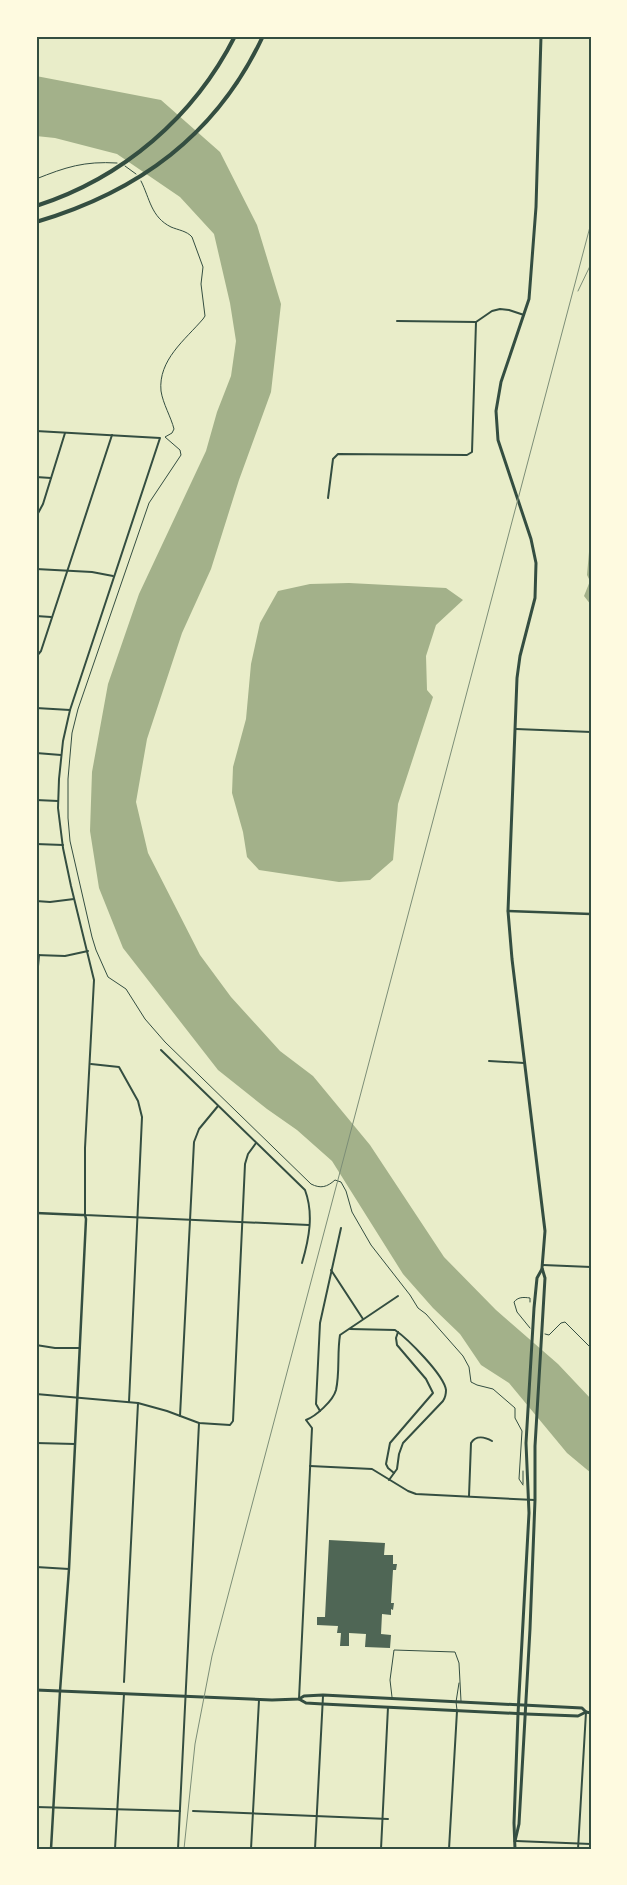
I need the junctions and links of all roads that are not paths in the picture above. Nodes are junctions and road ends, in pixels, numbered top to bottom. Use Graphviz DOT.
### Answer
graph roads {
  1 [pos="235,36"];
  2 [pos="263,36"];
  3 [pos="541,36"];
  4 [pos="36,206"];
  5 [pos="36,222"];
  6 [pos="524,315"];
  7 [pos="396,321"];
  8 [pos="476,322"];
  9 [pos="36,432"];
  10 [pos="65,433"];
  11 [pos="112,435"];
  12 [pos="36,478"];
  13 [pos="51,478"];
  14 [pos="328,498"];
  15 [pos="36,517"];
  16 [pos="36,570"];
  17 [pos="67,571"];
  18 [pos="113,576"];
  19 [pos="36,616"];
  20 [pos="51,617"];
  21 [pos="36,657"];
  22 [pos="36,708"];
  23 [pos="70,710"];
  24 [pos="515,729"];
  25 [pos="591,732"];
  26 [pos="36,753"];
  27 [pos="61,755"];
  28 [pos="36,800"];
  29 [pos="58,801"];
  30 [pos="36,844"];
  31 [pos="63,845"];
  32 [pos="74,899"];
  33 [pos="36,901"];
  34 [pos="508,911"];
  35 [pos="591,914"];
  36 [pos="88,951"];
  37 [pos="38,955"];
  38 [pos="36,990"];
  39 [pos="161,1050"];
  40 [pos="489,1062"];
  41 [pos="524,1063"];
  42 [pos="90,1064"];
  43 [pos="218,1106"];
  44 [pos="256,1143"];
  45 [pos="36,1213"];
  46 [pos="85,1215"];
  47 [pos="137,1217"];
  48 [pos="190,1220"];
  49 [pos="242,1222"];
  50 [pos="309,1225"];
  51 [pos="341,1228"];
  52 [pos="302,1263"];
  53 [pos="542,1267"];
  54 [pos="591,1268"];
  55 [pos="331,1270"];
  56 [pos="398,1296"];
  57 [pos="363,1319"];
  58 [pos="347,1330"];
  59 [pos="398,1332"];
  60 [pos="36,1345"];
  61 [pos="80,1348"];
  62 [pos="36,1394"];
  63 [pos="77,1397"];
  64 [pos="129,1402"];
  65 [pos="138,1403"];
  66 [pos="320,1411"];
  67 [pos="180,1416"];
  68 [pos="199,1423"];
  69 [pos="492,1441"];
  70 [pos="36,1443"];
  71 [pos="75,1444"];
  72 [pos="310,1466"];
  73 [pos="394,1473"];
  74 [pos="389,1480"];
  75 [pos="469,1496"];
  76 [pos="529,1498"];
  77 [pos="536,1500"];
  78 [pos="36,1568"];
  79 [pos="69,1568"];
  80 [pos="124,1682"];
  81 [pos="460,1682"];
  82 [pos="36,1690"];
  83 [pos="60,1691"];
  84 [pos="124,1694"];
  85 [pos="323,1695"];
  86 [pos="186,1697"];
  87 [pos="392,1698"];
  88 [pos="299,1699"];
  89 [pos="259,1700"];
  90 [pos="456,1702"];
  91 [pos="461,1702"];
  92 [pos="322,1704"];
  93 [pos="519,1704"];
  94 [pos="526,1705"];
  95 [pos="388,1707"];
  96 [pos="457,1710"];
  97 [pos="588,1712"];
  98 [pos="518,1714"];
  99 [pos="526,1714"];
  100 [pos="36,1807"];
  101 [pos="54,1807"];
  102 [pos="117,1809"];
  103 [pos="180,1811"];
  104 [pos="192,1811"];
  105 [pos="253,1815"];
  106 [pos="316,1817"];
  107 [pos="383,1819"];
  108 [pos="388,1819"];
  109 [pos="515,1841"];
  110 [pos="578,1843"];
  111 [pos="591,1844"];
  112 [pos="52,1849"];
  113 [pos="115,1849"];
  114 [pos="178,1849"];
  115 [pos="251,1849"];
  116 [pos="315,1849"];
  117 [pos="381,1849"];
  118 [pos="449,1849"];
  119 [pos="515,1849"];
  120 [pos="578,1849"];
  1 -- 4 [label="highway"];
  2 -- 5 [label="highway"];
  3 -- 6 [label="main road"];
  6 -- 8 [label="street"];
  6 -- 24 [label="main road"];
  7 -- 8 [label="street"];
  8 -- 14 [label="street"];
  9 -- 10 [label="street"];
  10 -- 11 [label="street"];
  10 -- 13 [label="street"];
  11 -- 17 [label="street"];
  11 -- 18 [label="street"];
  12 -- 13 [label="street"];
  13 -- 15 [label="street"];
  16 -- 17 [label="street"];
  17 -- 18 [label="street"];
  17 -- 20 [label="street"];
  18 -- 23 [label="street"];
  19 -- 20 [label="street"];
  20 -- 21 [label="street"];
  22 -- 23 [label="street"];
  23 -- 27 [label="street"];
  24 -- 25 [label="street"];
  24 -- 34 [label="main road"];
  26 -- 27 [label="street"];
  27 -- 29 [label="street"];
  28 -- 29 [label="street"];
  29 -- 31 [label="street"];
  30 -- 31 [label="street"];
  31 -- 32 [label="street"];
  32 -- 33 [label="street"];
  32 -- 36 [label="street"];
  34 -- 35 [label="street"];
  34 -- 41 [label="main road"];
  36 -- 37 [label="street"];
  36 -- 42 [label="street"];
  37 -- 38 [label="street"];
  39 -- 43 [label="street"];
  40 -- 41 [label="street"];
  41 -- 53 [label="main road"];
  42 -- 46 [label="street"];
  42 -- 47 [label="street"];
  43 -- 44 [label="street"];
  43 -- 48 [label="street"];
  44 -- 49 [label="street"];
  44 -- 50 [label="street"];
  45 -- 46 [label="street"];
  46 -- 47 [label="street"];
  46 -- 61 [label="street"];
  47 -- 48 [label="street"];
  47 -- 64 [label="street"];
  48 -- 49 [label="street"];
  48 -- 67 [label="street"];
  49 -- 50 [label="street"];
  49 -- 68 [label="street"];
  50 -- 52 [label="street"];
  51 -- 55 [label="street"];
  53 -- 54 [label="street"];
  53 -- 76 [label="main road"];
  53 -- 77 [label="main road"];
  55 -- 57 [label="street"];
  55 -- 66 [label="street"];
  56 -- 57 [label="street"];
  57 -- 58 [label="street"];
  58 -- 59 [label="street"];
  58 -- 66 [label="street"];
  59 -- 73 [label="street"];
  59 -- 73 [label="street"];
  60 -- 61 [label="street"];
  61 -- 63 [label="street"];
  62 -- 63 [label="street"];
  63 -- 64 [label="street"];
  63 -- 71 [label="street"];
  64 -- 65 [label="street"];
  65 -- 67 [label="street"];
  65 -- 80 [label="street"];
  66 -- 72 [label="street"];
  67 -- 68 [label="street"];
  68 -- 86 [label="street"];
  69 -- 75 [label="street"];
  70 -- 71 [label="street"];
  71 -- 79 [label="street"];
  72 -- 74 [label="street"];
  72 -- 88 [label="street"];
  73 -- 74 [label="street"];
  74 -- 75 [label="street"];
  75 -- 76 [label="street"];
  76 -- 77 [label="street"];
  76 -- 93 [label="main road"];
  77 -- 94 [label="main road"];
  78 -- 79 [label="street"];
  79 -- 83 [label="street"];
  81 -- 87 [label="lane"];
  81 -- 90 [label="lane"];
  81 -- 91 [label="lane"];
  82 -- 83 [label="main road"];
  83 -- 84 [label="main road"];
  83 -- 101 [label="street"];
  84 -- 86 [label="main road"];
  84 -- 102 [label="street"];
  85 -- 87 [label="main road"];
  85 -- 88 [label="main road"];
  85 -- 92 [label="street"];
  86 -- 89 [label="main road"];
  86 -- 103 [label="street"];
  87 -- 90 [label="main road"];
  88 -- 89 [label="main road"];
  88 -- 92 [label="main road"];
  89 -- 105 [label="street"];
  90 -- 91 [label="main road"];
  90 -- 96 [label="lane"];
  91 -- 93 [label="main road"];
  92 -- 95 [label="main road"];
  92 -- 106 [label="street"];
  93 -- 94 [label="main road"];
  93 -- 98 [label="main road"];
  94 -- 97 [label="main road"];
  94 -- 99 [label="main road"];
  95 -- 96 [label="main road"];
  95 -- 107 [label="street"];
  96 -- 98 [label="main road"];
  96 -- 118 [label="street"];
  97 -- 99 [label="main road"];
  97 -- 110 [label="street"];
  98 -- 99 [label="main road"];
  98 -- 109 [label="main road"];
  99 -- 109 [label="main road"];
  100 -- 101 [label="street"];
  101 -- 102 [label="street"];
  101 -- 112 [label="street"];
  102 -- 103 [label="street"];
  102 -- 113 [label="street"];
  103 -- 114 [label="street"];
  104 -- 105 [label="street"];
  105 -- 106 [label="street"];
  105 -- 115 [label="street"];
  106 -- 107 [label="street"];
  106 -- 116 [label="street"];
  107 -- 108 [label="street"];
  107 -- 117 [label="street"];
  109 -- 110 [label="street"];
  109 -- 119 [label="main road"];
  110 -- 111 [label="street"];
  110 -- 120 [label="street"];
}
